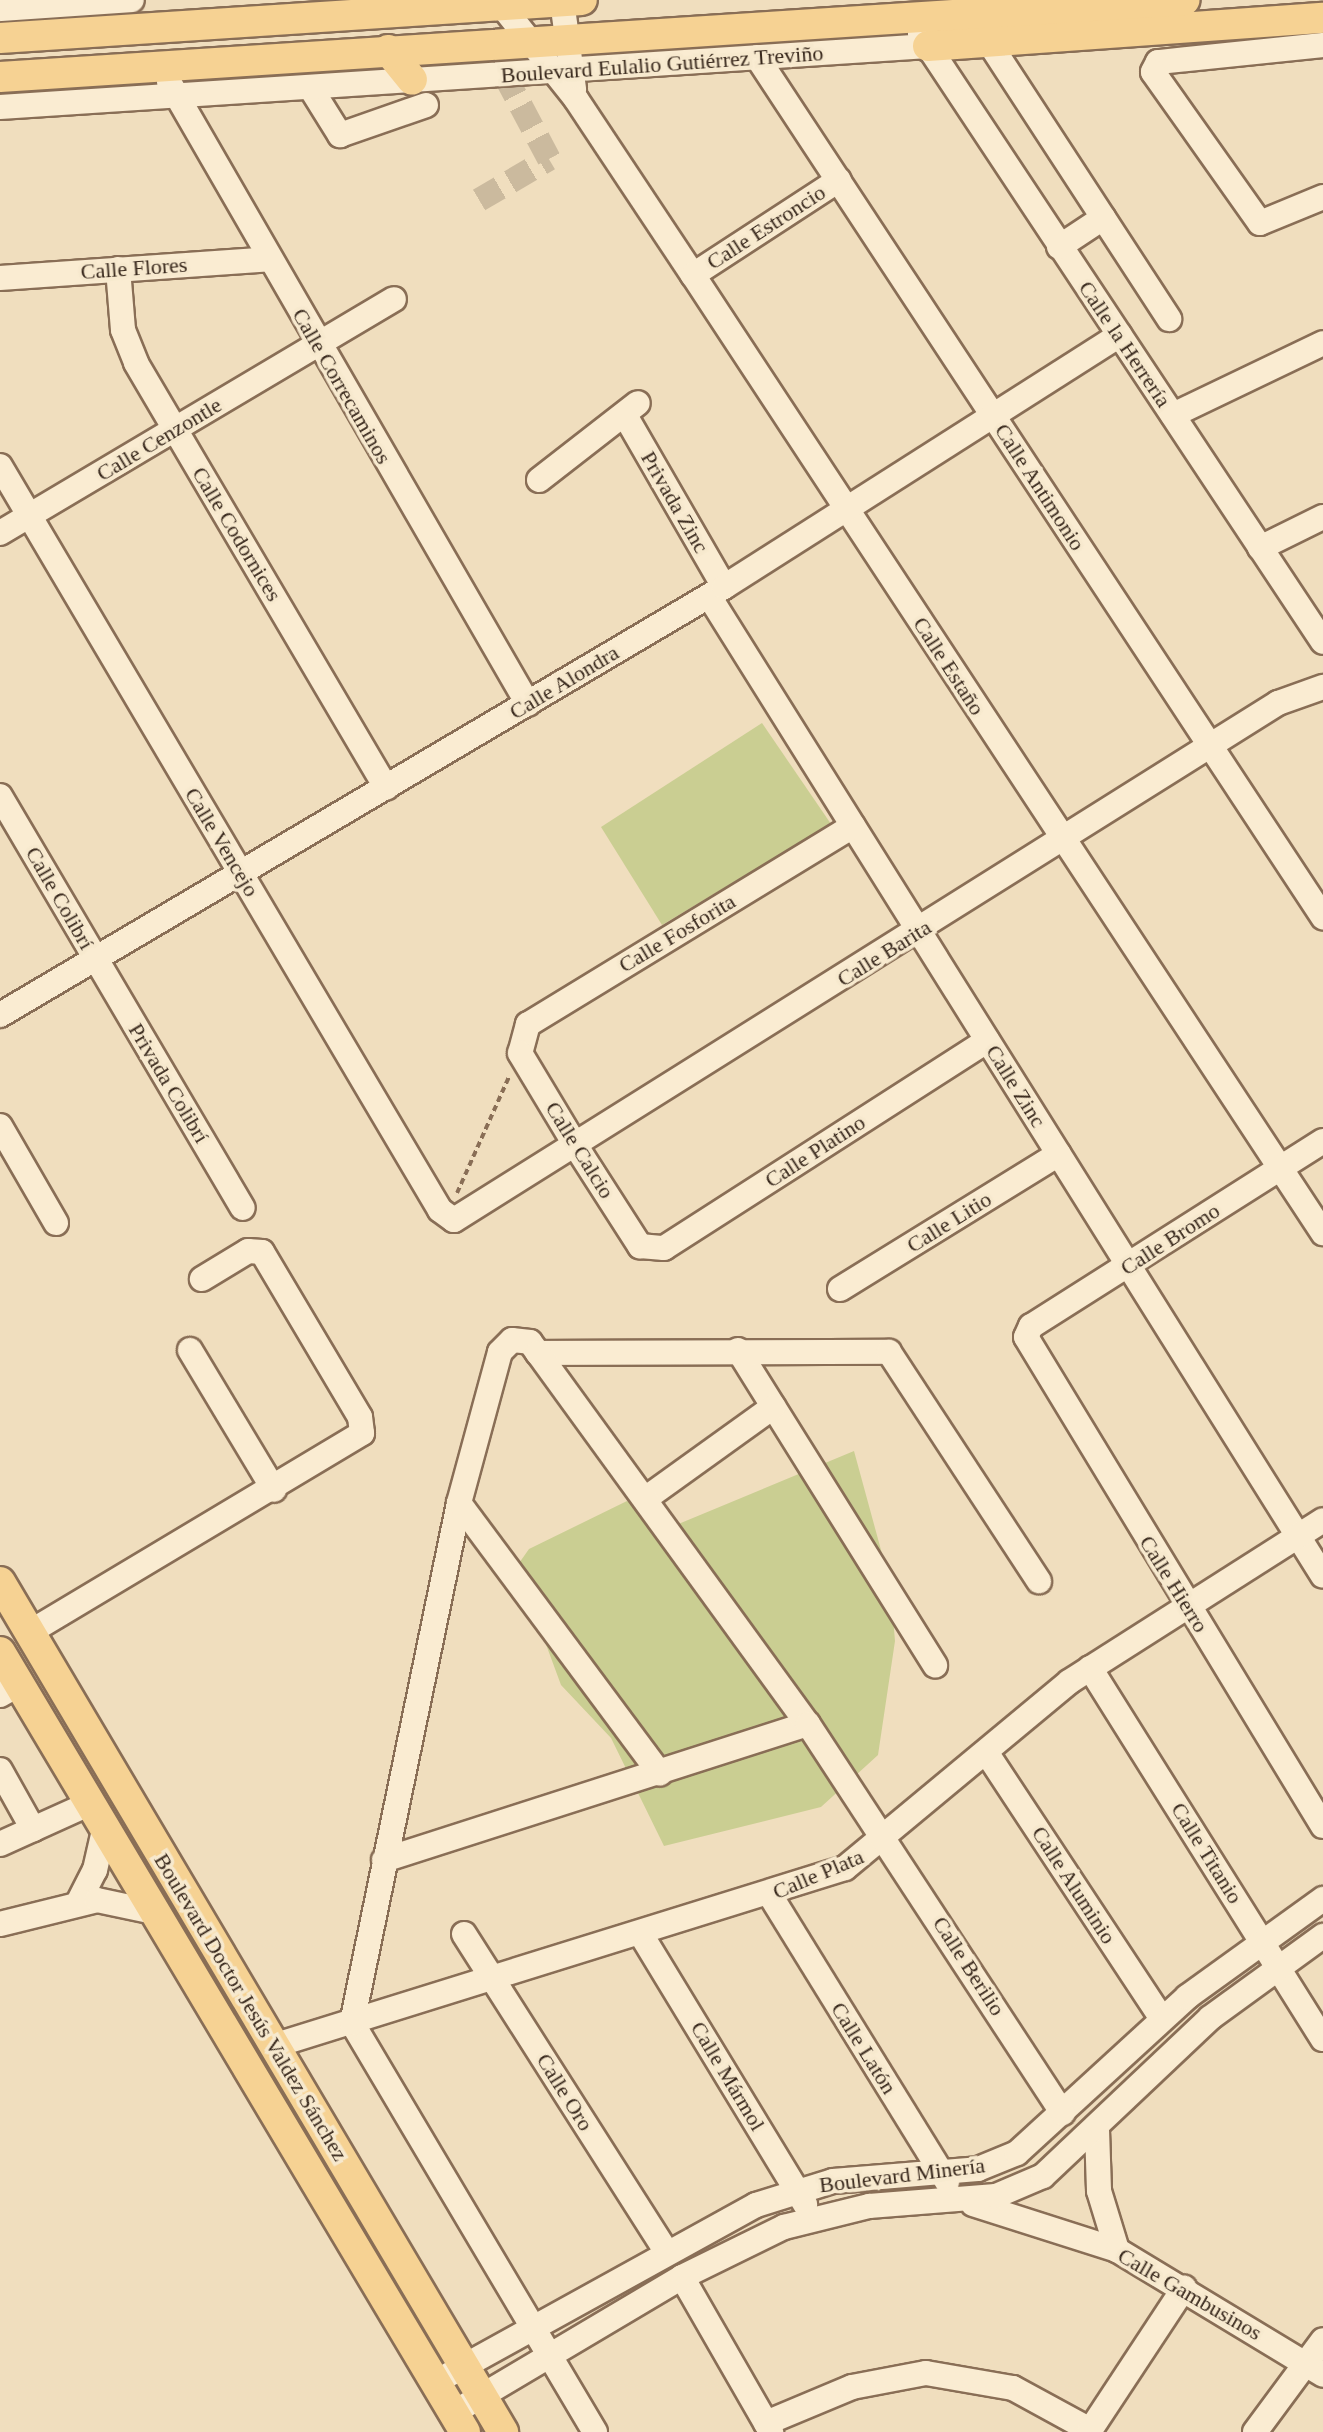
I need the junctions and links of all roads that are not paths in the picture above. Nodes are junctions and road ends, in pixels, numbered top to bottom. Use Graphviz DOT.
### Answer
graph roads {
  1 [pos="132,0"];
  2 [pos="307,0"];
  3 [pos="1185,0"];
  4 [pos="572,1"];
  5 [pos="502,6"];
  6 [pos="0,9"];
  7 [pos="371,14"];
  8 [pos="1323,18"];
  9 [pos="910,19"];
  10 [pos="1203,26"];
  11 [pos="0,38"];
  12 [pos="567,40"];
  13 [pos="527,41"];
  14 [pos="988,41"];
  15 [pos="1323,45"];
  16 [pos="928,46"];
  17 [pos="388,50"];
  18 [pos="1222,55"];
  19 [pos="757,57"];
  20 [pos="160,66"];
  21 [pos="562,74"];
  22 [pos="0,77"];
  23 [pos="310,87"];
  24 [pos="419,92"];
  25 [pos="177,95"];
  26 [pos="0,107"];
  27 [pos="839,180"];
  28 [pos="1323,197"];
  29 [pos="1103,218"];
  30 [pos="1059,247"];
  31 [pos="269,259"];
  32 [pos="118,269"];
  33 [pos="693,275"];
  34 [pos="0,278"];
  35 [pos="394,299"];
  36 [pos="1169,319"];
  37 [pos="1119,335"];
  38 [pos="1323,343"];
  39 [pos="318,344"];
  40 [pos="1173,415"];
  41 [pos="993,416"];
  42 [pos="175,429"];
  43 [pos="0,466"];
  44 [pos="539,480"];
  45 [pos="847,510"];
  46 [pos="29,516"];
  47 [pos="1323,517"];
  48 [pos="0,533"];
  49 [pos="1260,548"];
  50 [pos="716,592"];
  51 [pos="1323,642"];
  52 [pos="1323,687"];
  53 [pos="528,704"];
  54 [pos="1211,746"];
  55 [pos="386,788"];
  56 [pos="0,796"];
  57 [pos="853,826"];
  58 [pos="1063,839"];
  59 [pos="241,874"];
  60 [pos="1323,917"];
  61 [pos="919,931"];
  62 [pos="95,959"];
  63 [pos="0,1015"];
  64 [pos="987,1041"];
  65 [pos="520,1053"];
  66 [pos="0,1126"];
  67 [pos="1323,1141"];
  68 [pos="577,1148"];
  69 [pos="1059,1154"];
  70 [pos="1280,1168"];
  71 [pos="243,1208"];
  72 [pos="446,1217"];
  73 [pos="56,1223"];
  74 [pos="1323,1233"];
  75 [pos="640,1246"];
  76 [pos="1128,1265"];
  77 [pos="202,1279"];
  78 [pos="840,1289"];
  79 [pos="1026,1343"];
  80 [pos="190,1350"];
  81 [pos="738,1350"];
  82 [pos="538,1353"];
  83 [pos="773,1407"];
  84 [pos="274,1490"];
  85 [pos="645,1499"];
  86 [pos="459,1503"];
  87 [pos="1323,1520"];
  88 [pos="1298,1536"];
  89 [pos="1323,1576"];
  90 [pos="1039,1581"];
  91 [pos="0,1582"];
  92 [pos="1188,1606"];
  93 [pos="30,1632"];
  94 [pos="0,1652"];
  95 [pos="935,1665"];
  96 [pos="1090,1668"];
  97 [pos="10,1689"];
  98 [pos="808,1724"];
  99 [pos="986,1752"];
  100 [pos="660,1774"];
  101 [pos="4,1786"];
  102 [pos="98,1814"];
  103 [pos="1323,1826"];
  104 [pos="33,1829"];
  105 [pos="881,1829"];
  106 [pos="0,1844"];
  107 [pos="384,1860"];
  108 [pos="770,1895"];
  109 [pos="1323,1899"];
  110 [pos="78,1903"];
  111 [pos="158,1913"];
  112 [pos="1,1922"];
  113 [pos="464,1934"];
  114 [pos="642,1936"];
  115 [pos="1323,1936"];
  116 [pos="1262,1939"];
  117 [pos="1278,1965"];
  118 [pos="495,1982"];
  119 [pos="1162,2019"];
  120 [pos="352,2023"];
  121 [pos="1323,2039"];
  122 [pos="273,2046"];
  123 [pos="1115,2064"];
  124 [pos="1137,2088"];
  125 [pos="1063,2113"];
  126 [pos="1097,2130"];
  127 [pos="941,2173"];
  128 [pos="797,2189"];
  129 [pos="959,2201"];
  130 [pos="814,2217"];
  131 [pos="1117,2250"];
  132 [pos="666,2251"];
  133 [pos="682,2277"];
  134 [pos="1184,2288"];
  135 [pos="533,2327"];
  136 [pos="1323,2340"];
  137 [pos="550,2356"];
  138 [pos="464,2366"];
  139 [pos="1315,2369"];
  140 [pos="435,2382"];
  141 [pos="482,2396"];
  142 [pos="459,2422"];
  143 [pos="769,2428"];
  144 [pos="1090,2431"];
  145 [pos="503,2432"];
  146 [pos="595,2432"];
  147 [pos="1255,2432"];
  1 -- 6 [label="street"];
  2 -- 7 [label="main road"];
  3 -- 9 [label="main road, Boulevard Eulalio Gutiérrez Treviño"];
  4 -- 5 [label="main road"];
  4 -- 12 [label="street"];
  5 -- 7 [label="main road"];
  5 -- 13 [label="street, Calle Estaño"];
  7 -- 11 [label="main road"];
  8 -- 10 [label="main road, Boulevard Eulalio Gutiérrez Treviño"];
  9 -- 12 [label="main road, Boulevard Eulalio Gutiérrez Treviño"];
  9 -- 16 [label="street, Calle la Herrería"];
  10 -- 14 [label="main road, Boulevard Eulalio Gutiérrez Treviño"];
  10 -- 18 [label="street"];
  12 -- 13 [label="main road, Boulevard Eulalio Gutiérrez Treviño"];
  12 -- 21 [label="street"];
  13 -- 17 [label="main road, Boulevard Eulalio Gutiérrez Treviño"];
  13 -- 21 [label="street, Calle Estaño"];
  14 -- 16 [label="main road, Boulevard Eulalio Gutiérrez Treviño"];
  14 -- 29 [label="street"];
  15 -- 18 [label="street"];
  16 -- 19 [label="street, Boulevard Eulalio Gutiérrez Treviño"];
  16 -- 30 [label="street, Calle la Herrería"];
  17 -- 20 [label="main road, Boulevard Eulalio Gutiérrez Treviño"];
  17 -- 24 [label="main road"];
  18 -- 28 [label="street"];
  19 -- 21 [label="street, Boulevard Eulalio Gutiérrez Treviño"];
  19 -- 27 [label="street, Calle Antimonio"];
  20 -- 22 [label="main road, Boulevard Eulalio Gutiérrez Treviño"];
  20 -- 25 [label="street, Calle Correcaminos"];
  21 -- 24 [label="street, Boulevard Eulalio Gutiérrez Treviño"];
  21 -- 33 [label="street, Calle Estaño"];
  23 -- 24 [label="street, Boulevard Eulalio Gutiérrez Treviño"];
  23 -- 24 [label="street"];
  23 -- 25 [label="street, Boulevard Eulalio Gutiérrez Treviño"];
  25 -- 26 [label="street, Boulevard Eulalio Gutiérrez Treviño"];
  25 -- 31 [label="street, Calle Correcaminos"];
  27 -- 33 [label="street, Calle Estroncio"];
  27 -- 41 [label="street, Calle Antimonio"];
  29 -- 30 [label="street"];
  29 -- 36 [label="street"];
  30 -- 37 [label="street, Calle la Herrería"];
  31 -- 32 [label="street, Calle Flores"];
  31 -- 39 [label="street, Calle Correcaminos"];
  32 -- 34 [label="street, Calle Flores"];
  32 -- 42 [label="street, Calle Codornices"];
  33 -- 45 [label="street, Calle Estaño"];
  35 -- 39 [label="street, Calle Cenzontle"];
  37 -- 40 [label="street, Calle la Herrería"];
  37 -- 41 [label="street, Calle Alondra"];
  38 -- 40 [label="street"];
  39 -- 42 [label="street, Calle Cenzontle"];
  39 -- 53 [label="street, Calle Correcaminos"];
  40 -- 49 [label="street, Calle la Herrería"];
  41 -- 45 [label="street, Calle Alondra"];
  41 -- 54 [label="street, Calle Antimonio"];
  42 -- 46 [label="street, Calle Cenzontle"];
  42 -- 55 [label="street, Calle Codornices"];
  43 -- 46 [label="street, Calle Vencejo"];
  44 -- 50 [label="street, Privada Zinc"];
  45 -- 50 [label="street, Calle Alondra"];
  45 -- 58 [label="street, Calle Estaño"];
  46 -- 48 [label="street, Calle Cenzontle"];
  46 -- 59 [label="street, Calle Vencejo"];
  47 -- 49 [label="street"];
  49 -- 51 [label="street, Calle la Herrería"];
  50 -- 53 [label="street, Calle Alondra"];
  50 -- 57 [label="street, Calle Zinc"];
  52 -- 54 [label="street, Calle Barita"];
  53 -- 55 [label="street, Calle Alondra"];
  54 -- 58 [label="street, Calle Barita"];
  54 -- 60 [label="street, Calle Antimonio"];
  55 -- 59 [label="street, Calle Alondra"];
  56 -- 62 [label="street, Calle Colibrí"];
  57 -- 61 [label="street, Calle Zinc"];
  57 -- 65 [label="street, Calle Fosforita"];
  58 -- 61 [label="street, Calle Barita"];
  58 -- 70 [label="street, Calle Estaño"];
  59 -- 62 [label="street, Calle Alondra"];
  59 -- 72 [label="street, Calle Vencejo"];
  61 -- 64 [label="street, Calle Zinc"];
  61 -- 68 [label="street, Calle Barita"];
  62 -- 63 [label="street, Calle Alondra"];
  62 -- 71 [label="street, Privada Colibrí"];
  64 -- 69 [label="street, Calle Zinc"];
  64 -- 75 [label="street, Calle Platino"];
  65 -- 68 [label="street, Calle Calcio"];
  66 -- 73 [label="street"];
  67 -- 70 [label="street, Calle Bromo"];
  68 -- 72 [label="street, Calle Barita"];
  68 -- 75 [label="street, Calle Calcio"];
  69 -- 76 [label="street, Calle Zinc"];
  69 -- 78 [label="street, Calle Litio"];
  70 -- 74 [label="street, Calle Estaño"];
  70 -- 76 [label="street, Calle Bromo"];
  76 -- 79 [label="street, Calle Bromo"];
  76 -- 88 [label="street, Calle Zinc"];
  77 -- 84 [label="street"];
  79 -- 92 [label="street, Calle Hierro"];
  80 -- 84 [label="street"];
  81 -- 82 [label="street"];
  81 -- 83 [label="street"];
  81 -- 90 [label="street"];
  82 -- 85 [label="street, Calle Berilio"];
  82 -- 86 [label="street"];
  83 -- 85 [label="street"];
  83 -- 95 [label="street"];
  84 -- 93 [label="street"];
  85 -- 98 [label="street, Calle Berilio"];
  86 -- 100 [label="street"];
  86 -- 107 [label="street"];
  87 -- 88 [label="street, Calle Plata"];
  88 -- 89 [label="street, Calle Zinc"];
  88 -- 92 [label="street, Calle Plata"];
  91 -- 93 [label="main road, Boulevard Doctor Jesús Valdez Sánchez"];
  92 -- 96 [label="street, Calle Plata"];
  92 -- 103 [label="street, Calle Hierro"];
  93 -- 122 [label="main road, Boulevard Doctor Jesús Valdez Sánchez"];
  94 -- 97 [label="main road, Boulevard Doctor Jesús Valdez Sánchez"];
  96 -- 99 [label="street, Calle Plata"];
  96 -- 116 [label="street, Calle Titanio"];
  97 -- 102 [label="main road, Boulevard Doctor Jesús Valdez Sánchez"];
  98 -- 100 [label="street"];
  98 -- 105 [label="street, Calle Berilio"];
  99 -- 105 [label="street, Calle Plata"];
  99 -- 119 [label="street, Calle Aluminio"];
  100 -- 107 [label="street"];
  101 -- 104 [label="street"];
  102 -- 104 [label="street"];
  102 -- 110 [label="street"];
  102 -- 111 [label="main road, Boulevard Doctor Jesús Valdez Sánchez"];
  104 -- 106 [label="street"];
  105 -- 108 [label="street, Calle Plata"];
  105 -- 125 [label="street, Calle Berilio"];
  107 -- 120 [label="street"];
  108 -- 114 [label="street, Calle Plata"];
  108 -- 127 [label="street, Calle Latón"];
  109 -- 116 [label="street, Boulevard Minería"];
  110 -- 111 [label="street"];
  110 -- 112 [label="street"];
  111 -- 140 [label="main road, Boulevard Doctor Jesús Valdez Sánchez"];
  113 -- 118 [label="street, Calle Oro"];
  114 -- 118 [label="street, Calle Plata"];
  114 -- 128 [label="street, Calle Mármol"];
  115 -- 117 [label="street, Boulevard Minería"];
  116 -- 117 [label="street, Calle Titanio"];
  116 -- 119 [label="street, Boulevard Minería"];
  117 -- 121 [label="street, Calle Titanio"];
  117 -- 124 [label="street, Boulevard Minería"];
  118 -- 120 [label="street, Calle Plata"];
  118 -- 132 [label="street, Calle Oro"];
  119 -- 123 [label="street, Boulevard Minería"];
  120 -- 122 [label="street, Calle Plata"];
  120 -- 135 [label="street"];
  122 -- 138 [label="main road, Boulevard Doctor Jesús Valdez Sánchez"];
  123 -- 124 [label="street"];
  123 -- 125 [label="street, Boulevard Minería"];
  124 -- 126 [label="street, Boulevard Minería"];
  125 -- 127 [label="street, Boulevard Minería"];
  126 -- 129 [label="street, Boulevard Minería"];
  126 -- 131 [label="street"];
  127 -- 128 [label="street, Boulevard Minería"];
  127 -- 129 [label="street, Calle Latón"];
  128 -- 130 [label="street, Calle Mármol"];
  128 -- 132 [label="street, Boulevard Minería"];
  129 -- 130 [label="street, Boulevard Minería"];
  129 -- 131 [label="street, Calle Gambusinos"];
  130 -- 133 [label="street, Boulevard Minería"];
  131 -- 134 [label="street, Calle Gambusinos"];
  132 -- 135 [label="street, Boulevard Minería"];
  133 -- 137 [label="street, Boulevard Minería"];
  133 -- 143 [label="street"];
  134 -- 139 [label="street, Calle Gambusinos"];
  134 -- 144 [label="street"];
  135 -- 137 [label="street"];
  135 -- 138 [label="street, Boulevard Minería"];
  136 -- 139 [label="street"];
  137 -- 141 [label="street, Boulevard Minería"];
  137 -- 146 [label="street"];
  138 -- 140 [label="street, Boulevard Minería"];
  138 -- 141 [label="main road, Boulevard Doctor Jesús Valdez Sánchez"];
  139 -- 147 [label="street"];
  140 -- 142 [label="main road, Boulevard Doctor Jesús Valdez Sánchez"];
  141 -- 142 [label="street, Boulevard Minería"];
  141 -- 145 [label="main road, Boulevard Doctor Jesús Valdez Sánchez"];
  143 -- 144 [label="street"];
}
